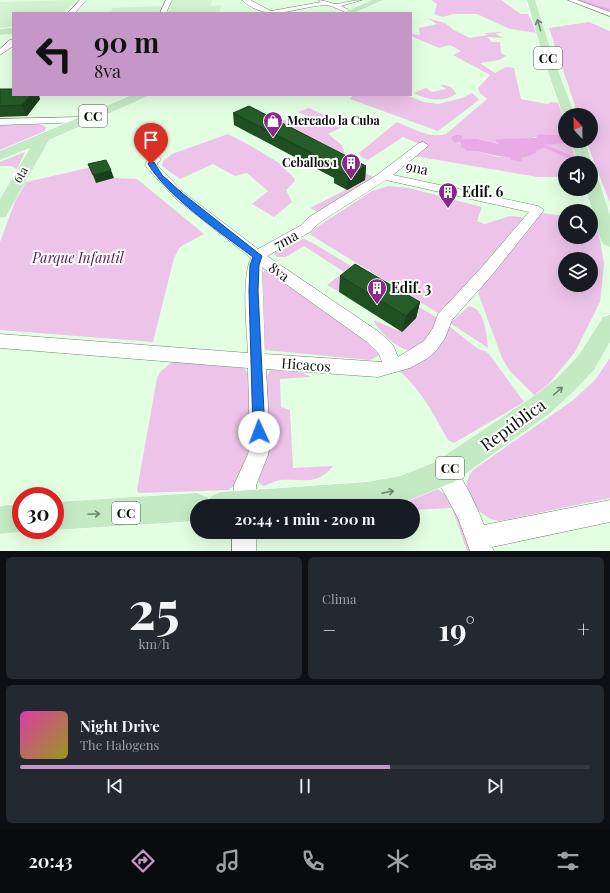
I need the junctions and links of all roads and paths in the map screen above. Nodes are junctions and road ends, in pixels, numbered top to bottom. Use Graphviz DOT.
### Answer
graph roads {
  1 [pos="82,0"];
  2 [pos="169,0"];
  3 [pos="245,0"];
  4 [pos="359,0"];
  5 [pos="367,0"];
  6 [pos="379,0"];
  7 [pos="531,0"];
  8 [pos="571,0"];
  9 [pos="324,1"];
  10 [pos="342,11"];
  11 [pos="72,12"];
  12 [pos="163,12"];
  13 [pos="269,12"];
  14 [pos="275,12"];
  15 [pos="610,14"];
  16 [pos="12,31"];
  17 [pos="0,32"];
  18 [pos="0,41"];
  19 [pos="12,41"];
  20 [pos="12,42"];
  21 [pos="0,53"];
  22 [pos="140,96"];
  23 [pos="154,96"];
  24 [pos="566,108"];
  25 [pos="37,121"];
  26 [pos="0,122"];
  27 [pos="86,122"];
  28 [pos="40,143"];
  29 [pos="423,145"];
  30 [pos="155,159"];
  31 [pos="6,168"];
  32 [pos="383,176"];
  33 [pos="596,196"];
  34 [pos="538,210"];
  35 [pos="0,213"];
  36 [pos="610,241"];
  37 [pos="257,256"];
  38 [pos="610,323"];
  39 [pos="0,341"];
  40 [pos="256,361"];
  41 [pos="392,366"];
  42 [pos="444,472"];
  43 [pos="239,499"];
  44 [pos="329,499"];
  45 [pos="190,507"];
  46 [pos="610,511"];
  47 [pos="64,515"];
  48 [pos="12,519"];
  49 [pos="0,520"];
  50 [pos="244,539"];
  51 [pos="480,544"];
  52 [pos="244,551"];
  1 -- 11 [label="street"];
  2 -- 12 [label="street"];
  3 -- 13 [label="street"];
  4 -- 10 [label="street"];
  5 -- 10 [label="main road"];
  6 -- 10 [label="main road"];
  24 -- 7 [label="main road, CC, one-way"];
  8 -- 15 [label="street"];
  9 -- 10 [label="street"];
  9 -- 14 [label="street"];
  16 -- 17 [label="main road"];
  18 -- 19 [label="street"];
  20 -- 21 [label="street"];
  22 -- 27 [label="main road, CC"];
  23 -- 27 [label="main road, CC"];
  25 -- 26 [label="street"];
  25 -- 27 [label="street"];
  25 -- 28 [label="street"];
  27 -- 28 [label="main road, CC"];
  28 -- 31 [label="main road, 6ta"];
  28 -- 31 [label="main road, CC"];
  29 -- 32 [label="street, 7ma"];
  30 -- 37 [label="street, 8va"];
  31 -- 35 [label="main road, 6ta"];
  32 -- 34 [label="street, 9na"];
  32 -- 37 [label="street, 7ma"];
  33 -- 36 [label="main road"];
  34 -- 41 [label="street, Hicacos"];
  37 -- 40 [label="street, 7ma"];
  37 -- 41 [label="street, 8va"];
  42 -- 38 [label="main road, República / CC, one-way"];
  39 -- 40 [label="street, Hicacos"];
  40 -- 41 [label="street, Hicacos"];
  40 -- 43 [label="street, 7ma"];
  44 -- 42 [label="main road, República / CC, one-way"];
  42 -- 51 [label="street"];
  47 -- 45 [label="main road, CC, one-way"];
  46 -- 51 [label="street"];
  48 -- 49 [label="main road"];
  50 -- 52 [label="street"];
}
